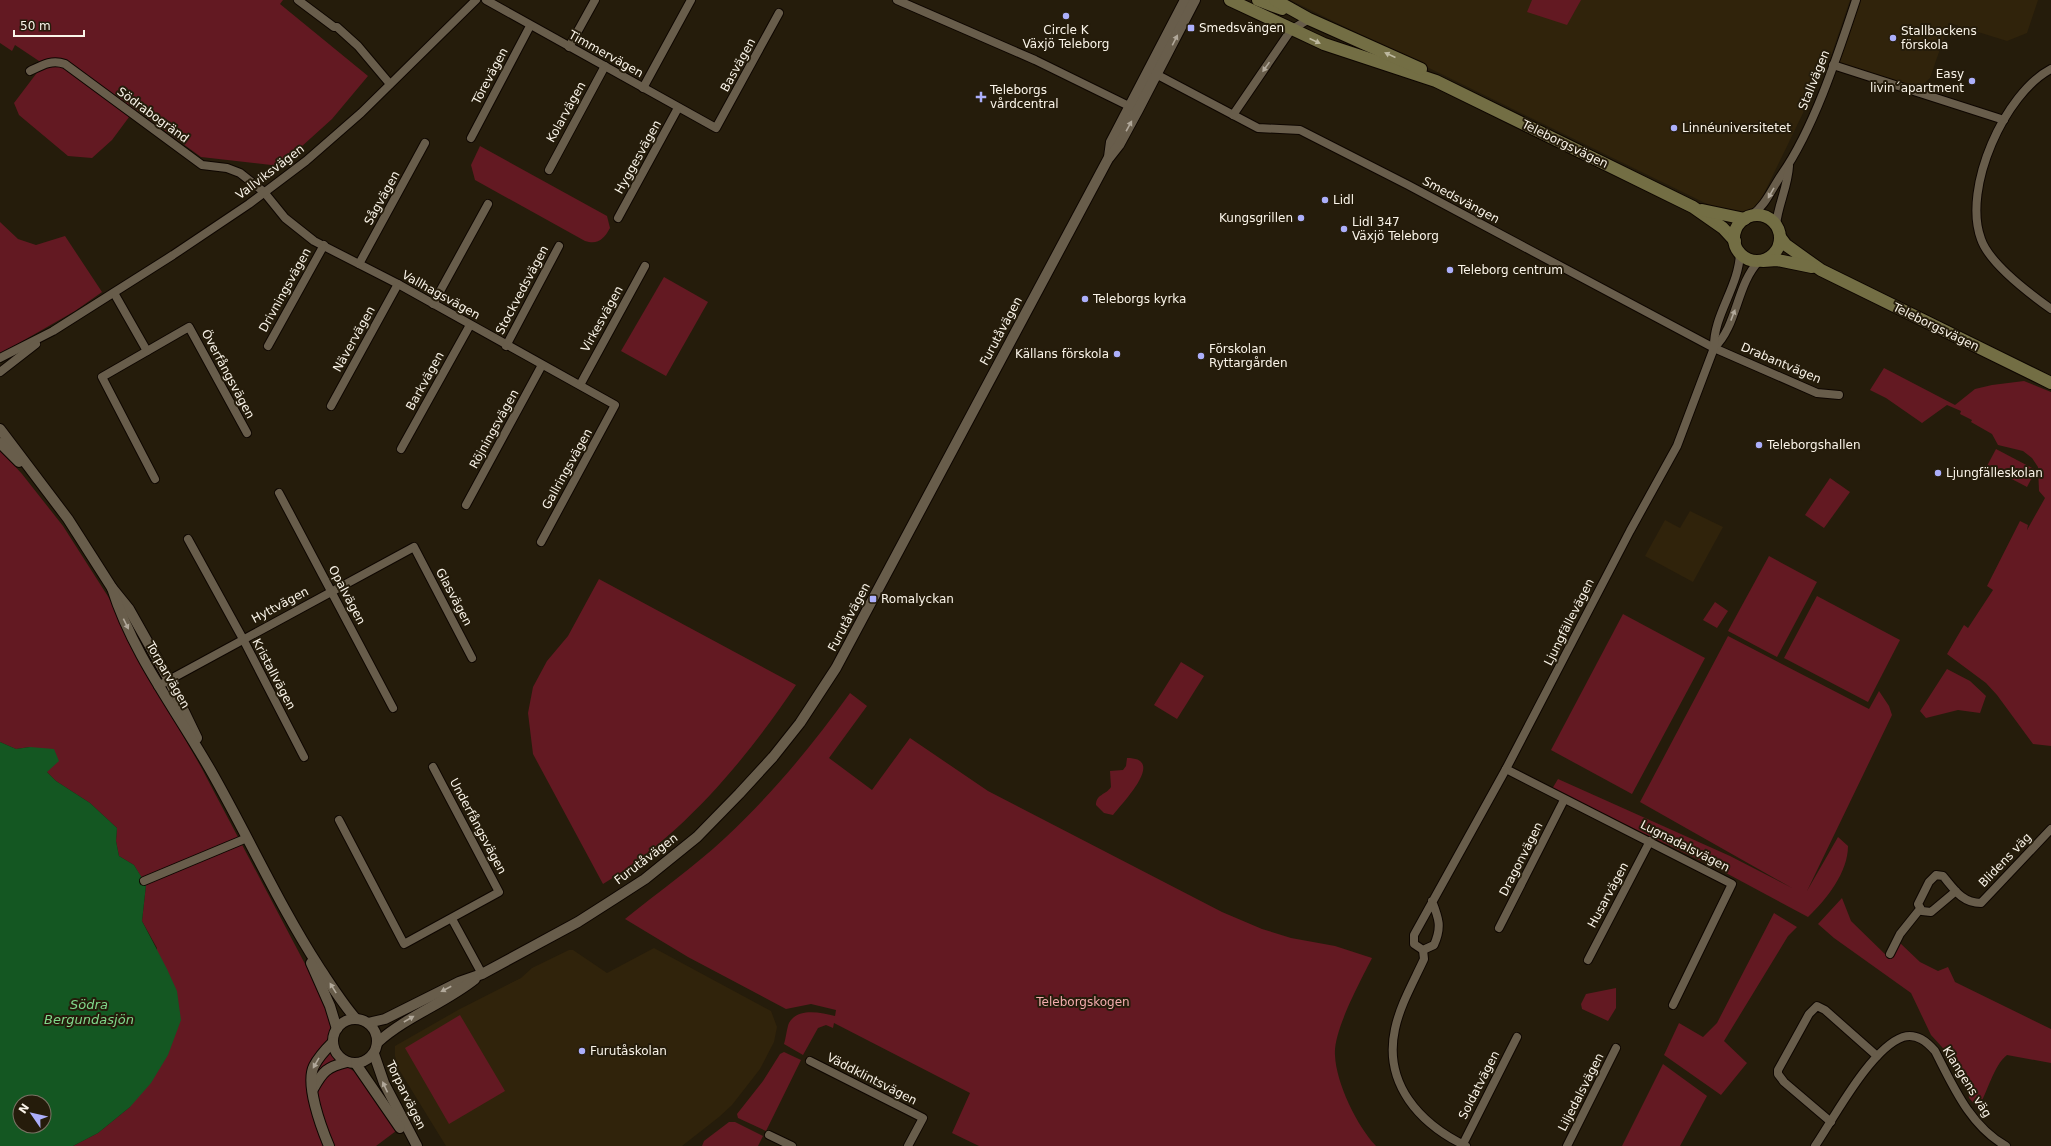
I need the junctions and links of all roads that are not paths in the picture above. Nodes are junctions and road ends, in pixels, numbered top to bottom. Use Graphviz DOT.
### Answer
graph roads {
  1 [pos="298,0"];
  2 [pos="476,0"];
  3 [pos="486,0"];
  4 [pos="595,0"];
  5 [pos="691,0"];
  6 [pos="898,0"];
  7 [pos="1185,0"];
  8 [pos="1195,0"];
  9 [pos="1230,0"];
  10 [pos="1258,0"];
  11 [pos="1275,0"];
  12 [pos="1856,0"];
  13 [pos="1178,5"];
  14 [pos="779,13"];
  15 [pos="1309,19"];
  16 [pos="530,26"];
  17 [pos="1292,30"];
  18 [pos="569,47"];
  19 [pos="1833,64"];
  20 [pos="605,66"];
  21 [pos="2051,69"];
  22 [pos="30,71"];
  23 [pos="1152,72"];
  24 [pos="1436,81"];
  25 [pos="390,84"];
  26 [pos="643,88"];
  27 [pos="678,108"];
  28 [pos="1133,108"];
  29 [pos="1233,115"];
  30 [pos="2004,120"];
  31 [pos="716,128"];
  32 [pos="471,138"];
  33 [pos="425,143"];
  34 [pos="1789,166"];
  35 [pos="548,170"];
  36 [pos="264,192"];
  37 [pos="488,204"];
  38 [pos="1693,207"];
  39 [pos="618,218"];
  40 [pos="1748,218"];
  41 [pos="1776,225"];
  42 [pos="1780,237"];
  43 [pos="1735,240"];
  44 [pos="324,245"];
  45 [pos="559,246"];
  46 [pos="1740,253"];
  47 [pos="1761,261"];
  48 [pos="359,264"];
  49 [pos="645,266"];
  50 [pos="1821,270"];
  51 [pos="398,284"];
  52 [pos="114,293"];
  53 [pos="433,304"];
  54 [pos="2051,309"];
  55 [pos="470,325"];
  56 [pos="53,331"];
  57 [pos="268,346"];
  58 [pos="506,346"];
  59 [pos="1714,348"];
  60 [pos="147,351"];
  61 [pos="0,358"];
  62 [pos="542,365"];
  63 [pos="0,372"];
  64 [pos="2051,383"];
  65 [pos="580,385"];
  66 [pos="1840,395"];
  67 [pos="331,406"];
  68 [pos="614,407"];
  69 [pos="0,429"];
  70 [pos="247,433"];
  71 [pos="0,443"];
  72 [pos="401,449"];
  73 [pos="155,479"];
  74 [pos="279,493"];
  75 [pos="52,497"];
  76 [pos="466,505"];
  77 [pos="188,539"];
  78 [pos="541,542"];
  79 [pos="414,547"];
  80 [pos="112,588"];
  81 [pos="331,592"];
  82 [pos="243,639"];
  83 [pos="472,658"];
  84 [pos="169,680"];
  85 [pos="158,686"];
  86 [pos="393,708"];
  87 [pos="304,757"];
  88 [pos="433,767"];
  89 [pos="1506,769"];
  90 [pos="211,770"];
  91 [pos="1564,800"];
  92 [pos="339,820"];
  93 [pos="2051,829"];
  94 [pos="247,838"];
  95 [pos="1650,841"];
  96 [pos="144,881"];
  97 [pos="1956,891"];
  98 [pos="1432,901"];
  99 [pos="1920,909"];
  100 [pos="452,919"];
  101 [pos="1499,928"];
  102 [pos="300,938"];
  103 [pos="1423,950"];
  104 [pos="1890,954"];
  105 [pos="1588,960"];
  106 [pos="482,974"];
  107 [pos="1673,1005"];
  108 [pos="356,1019"];
  109 [pos="368,1023"];
  110 [pos="337,1029"];
  111 [pos="1517,1037"];
  112 [pos="333,1042"];
  113 [pos="378,1042"];
  114 [pos="1616,1048"];
  115 [pos="374,1054"];
  116 [pos="1877,1056"];
  117 [pos="810,1061"];
  118 [pos="352,1063"];
  119 [pos="313,1089"];
  120 [pos="1831,1122"];
  121 [pos="769,1134"];
  122 [pos="1464,1145"];
  123 [pos="328,1146"];
  124 [pos="412,1146"];
  125 [pos="417,1146"];
  126 [pos="792,1146"];
  127 [pos="908,1146"];
  128 [pos="1567,1146"];
  129 [pos="1815,1146"];
  130 [pos="2006,1146"];
  1 -- 25 [label="street"];
  2 -- 25 [label="street, Vallviksvägen"];
  3 -- 16 [label="street, Timmervägen"];
  4 -- 18 [label="street"];
  5 -- 26 [label="street"];
  6 -- 28 [label="street"];
  7 -- 13 [label="street, Furutåvägen"];
  23 -- 8 [label="street, Furutåvägen, one-way"];
  9 -- 17 [label="main road, Teleborgsvägen"];
  10 -- 15 [label="main road, Teleborgsvägen"];
  11 -- 15 [label="main road, Teleborgsvägen"];
  12 -- 19 [label="street, Stallvägen"];
  13 -- 23 [label="street, Furutåvägen"];
  14 -- 31 [label="street, Basvägen"];
  15 -- 17 [label="street"];
  24 -- 15 [label="main road, Teleborgsvägen, one-way"];
  16 -- 18 [label="street, Timmervägen"];
  16 -- 32 [label="street, Törevägen"];
  17 -- 24 [label="main road, Teleborgsvägen, one-way"];
  17 -- 29 [label="street, one-way"];
  18 -- 20 [label="street, Timmervägen"];
  19 -- 30 [label="street"];
  19 -- 34 [label="street, Stallvägen"];
  20 -- 26 [label="street, Timmervägen"];
  20 -- 35 [label="street, Kolarvägen"];
  21 -- 30 [label="street"];
  22 -- 36 [label="street, Södrabogränd"];
  23 -- 28 [label="street, Furutåvägen"];
  23 -- 29 [label="street, Smedsvängen"];
  24 -- 38 [label="main road, Teleborgsvägen"];
  25 -- 36 [label="street, Vallviksvägen"];
  26 -- 27 [label="street, Timmervägen"];
  27 -- 31 [label="street, Timmervägen"];
  27 -- 39 [label="street, Hyggesvägen"];
  28 -- 106 [label="street, Furutåvägen"];
  29 -- 59 [label="street, Smedsvängen"];
  30 -- 54 [label="street"];
  33 -- 48 [label="street, Sågvägen"];
  34 -- 40 [label="street, Stallvägen, one-way"];
  34 -- 41 [label="street, Stallvägen"];
  36 -- 44 [label="street, Vallhagsvägen"];
  36 -- 52 [label="street, Vallviksvägen"];
  37 -- 53 [label="street"];
  38 -- 40 [label="main road, Teleborgsvägen"];
  38 -- 43 [label="main road, Teleborgsvägen"];
  40 -- 41 [label="main road"];
  40 -- 43 [label="main road"];
  41 -- 42 [label="main road"];
  42 -- 47 [label="main road"];
  42 -- 50 [label="main road, Teleborgsvägen"];
  43 -- 46 [label="main road"];
  44 -- 48 [label="street, Vallhagsvägen"];
  44 -- 57 [label="street, Drivningsvägen"];
  45 -- 58 [label="street, Stockvedsvägen"];
  46 -- 47 [label="main road"];
  46 -- 59 [label="street, Ljungfällevägen"];
  47 -- 50 [label="main road, Teleborgsvägen"];
  59 -- 47 [label="street, Ljungfällevägen, one-way"];
  48 -- 51 [label="street, Vallhagsvägen"];
  49 -- 65 [label="street, Virkesvägen"];
  50 -- 64 [label="main road, Teleborgsvägen"];
  51 -- 53 [label="street, Vallhagsvägen"];
  51 -- 67 [label="street, Nävervägen"];
  52 -- 56 [label="street, Vallviksvägen"];
  52 -- 60 [label="street"];
  53 -- 55 [label="street, Vallhagsvägen"];
  55 -- 58 [label="street, Vallhagsvägen"];
  55 -- 72 [label="street, Barkvägen"];
  56 -- 61 [label="street, Vallviksvägen"];
  56 -- 63 [label="street, Vallviksvägen"];
  58 -- 62 [label="street, Vallhagsvägen"];
  59 -- 66 [label="street, Drabantvägen"];
  59 -- 89 [label="street, Ljungfällevägen"];
  60 -- 70 [label="street, Överfångsvägen"];
  60 -- 73 [label="street, Överfångsvägen"];
  62 -- 65 [label="street, Vallhagsvägen"];
  62 -- 76 [label="street, Röjningsvägen"];
  65 -- 68 [label="street, Vallhagsvägen"];
  68 -- 78 [label="street, Gallringsvägen"];
  69 -- 75 [label="street, Torparvägen"];
  71 -- 75 [label="street, Torparvägen"];
  74 -- 81 [label="street, Opalvägen"];
  75 -- 80 [label="street, Torparvägen"];
  77 -- 82 [label="street, Kristallvägen"];
  79 -- 81 [label="street, Hyttvägen"];
  79 -- 83 [label="street, Glasvägen"];
  80 -- 84 [label="street, Torparvägen"];
  80 -- 85 [label="street, Torparvägen, one-way"];
  81 -- 82 [label="street, Hyttvägen"];
  81 -- 86 [label="street, Opalvägen"];
  82 -- 84 [label="street, Hyttvägen"];
  82 -- 87 [label="street, Kristallvägen"];
  84 -- 85 [label="street, Hyttvägen"];
  84 -- 90 [label="street, Torparvägen"];
  85 -- 90 [label="street, Torparvägen"];
  88 -- 100 [label="street, Underfångsvägen"];
  89 -- 91 [label="street, Lugnadalsvägen"];
  89 -- 98 [label="street, Ljungfällevägen"];
  90 -- 94 [label="street, Torparvägen"];
  91 -- 95 [label="street, Lugnadalsvägen"];
  91 -- 101 [label="street, Dragonvägen"];
  92 -- 100 [label="street, Underfångsvägen"];
  93 -- 97 [label="street, Blidens väg"];
  94 -- 96 [label="street"];
  94 -- 102 [label="street, Torparvägen"];
  95 -- 105 [label="street, Husarvägen"];
  95 -- 107 [label="street, Lugnadalsvägen"];
  97 -- 99 [label="street"];
  97 -- 99 [label="street, Blidens väg"];
  98 -- 103 [label="street, Ljungfällevägen"];
  98 -- 103 [label="street"];
  99 -- 104 [label="street"];
  100 -- 106 [label="street"];
  108 -- 102 [label="street, Torparvägen, one-way"];
  102 -- 110 [label="street, Torparvägen"];
  103 -- 122 [label="street"];
  106 -- 109 [label="street, Furutåvägen, one-way"];
  113 -- 106 [label="street, Furutåvägen, one-way"];
  108 -- 109 [label="street"];
  108 -- 110 [label="street"];
  109 -- 113 [label="street"];
  110 -- 112 [label="street"];
  111 -- 122 [label="street, Soldatvägen"];
  112 -- 118 [label="street"];
  112 -- 119 [label="street, one-way"];
  113 -- 115 [label="street"];
  114 -- 128 [label="street, Liljedalsvägen"];
  115 -- 118 [label="street"];
  125 -- 115 [label="street, Torparvägen, one-way"];
  116 -- 120 [label="street, Klangens väg"];
  116 -- 120 [label="street"];
  116 -- 130 [label="street, Klangens väg"];
  117 -- 127 [label="street, Väddklintsvägen"];
  118 -- 119 [label="street"];
  118 -- 124 [label="street, Torparvägen"];
  119 -- 123 [label="street"];
  120 -- 129 [label="street, Klangens väg"];
  121 -- 126 [label="street"];
}
